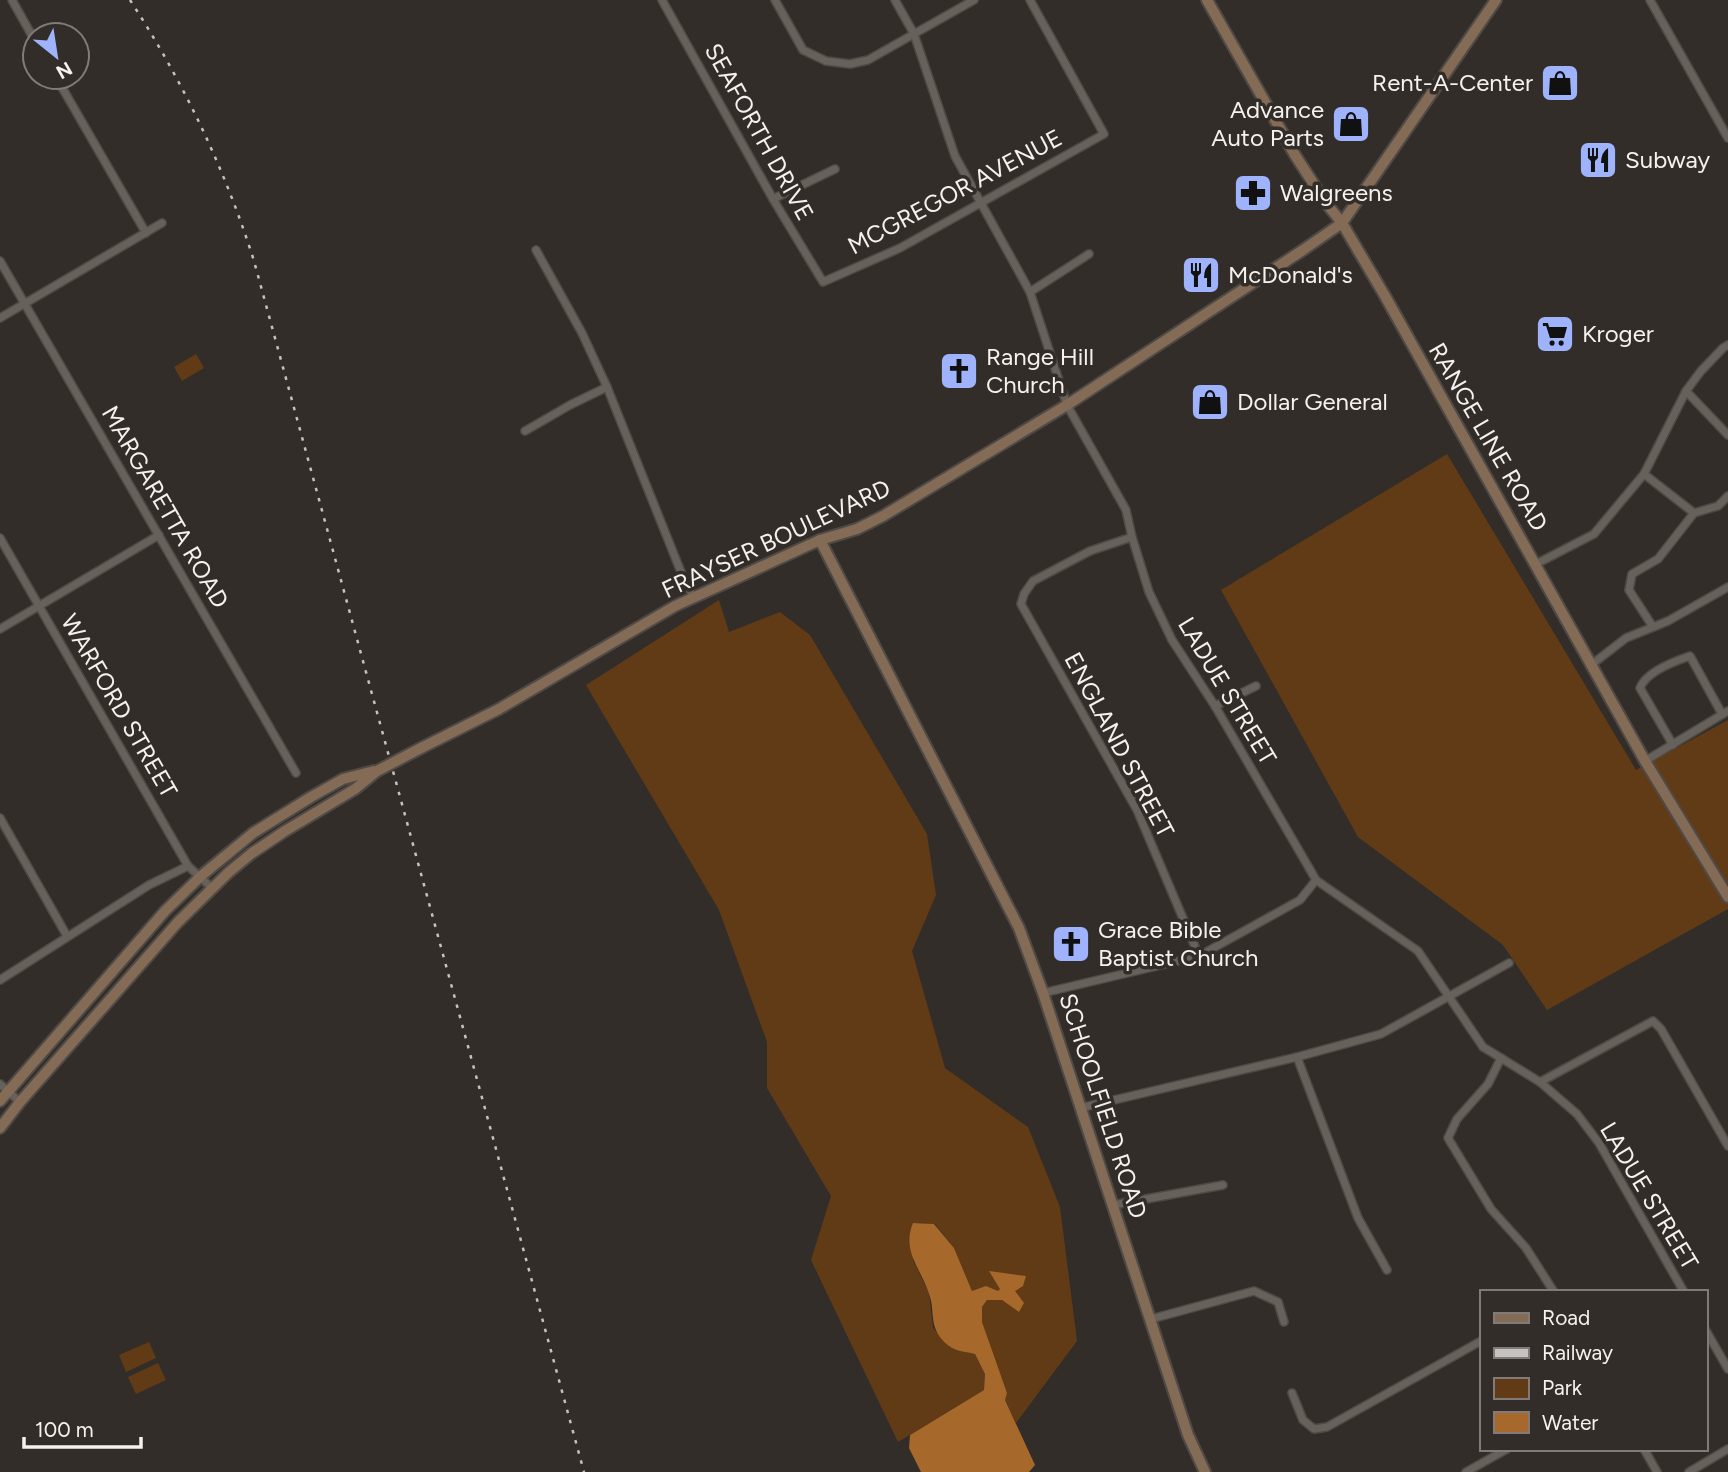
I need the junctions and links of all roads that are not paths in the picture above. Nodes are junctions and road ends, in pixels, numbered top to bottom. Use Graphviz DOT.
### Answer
graph roads {
  1 [pos="12,0"];
  2 [pos="662,0"];
  3 [pos="775,0"];
  4 [pos="895,0"];
  5 [pos="974,0"];
  6 [pos="1030,0"];
  7 [pos="1207,0"];
  8 [pos="1496,0"];
  9 [pos="1650,0"];
  10 [pos="24,21"];
  11 [pos="914,34"];
  12 [pos="64,91"];
  13 [pos="1728,138"];
  14 [pos="835,169"];
  15 [pos="773,199"];
  16 [pos="981,204"];
  17 [pos="162,223"];
  18 [pos="1342,223"];
  19 [pos="146,233"];
  20 [pos="536,250"];
  21 [pos="1089,254"];
  22 [pos="0,261"];
  23 [pos="823,282"];
  24 [pos="1030,292"];
  25 [pos="24,304"];
  26 [pos="0,318"];
  27 [pos="1728,345"];
  28 [pos="607,387"];
  29 [pos="1686,391"];
  30 [pos="1067,405"];
  31 [pos="525,431"];
  32 [pos="1728,435"];
  33 [pos="1644,474"];
  34 [pos="1728,496"];
  35 [pos="1694,513"];
  36 [pos="159,535"];
  37 [pos="0,537"];
  38 [pos="1132,537"];
  39 [pos="820,540"];
  40 [pos="1536,564"];
  41 [pos="1728,587"];
  42 [pos="694,598"];
  43 [pos="40,606"];
  44 [pos="1653,626"];
  45 [pos="0,629"];
  46 [pos="1591,665"];
  47 [pos="1256,686"];
  48 [pos="1215,706"];
  49 [pos="1725,712"];
  50 [pos="1673,745"];
  51 [pos="1645,761"];
  52 [pos="377,771"];
  53 [pos="296,773"];
  54 [pos="0,818"];
  55 [pos="188,866"];
  56 [pos="201,876"];
  57 [pos="1316,880"];
  58 [pos="212,888"];
  59 [pos="1728,898"];
  60 [pos="67,936"];
  61 [pos="1199,956"];
  62 [pos="1509,963"];
  63 [pos="0,980"];
  64 [pos="1043,993"];
  65 [pos="1448,996"];
  66 [pos="1297,1057"];
  67 [pos="1500,1058"];
  68 [pos="1540,1082"];
  69 [pos="4,1087"];
  70 [pos="0,1101"];
  71 [pos="20,1102"];
  72 [pos="1080,1108"];
  73 [pos="0,1128"];
  74 [pos="1728,1146"];
  75 [pos="1223,1185"];
  76 [pos="1113,1205"];
  77 [pos="1387,1270"];
  78 [pos="1553,1290"];
  79 [pos="1683,1290"];
  80 [pos="1151,1319"];
  81 [pos="1283,1322"];
  82 [pos="1707,1332"];
  83 [pos="1480,1342"];
  84 [pos="1728,1369"];
  85 [pos="1292,1393"];
  86 [pos="1728,1449"];
  87 [pos="1503,1451"];
  88 [pos="1645,1451"];
  89 [pos="1205,1472"];
  90 [pos="1466,1472"];
  91 [pos="1657,1472"];
  92 [pos="1689,1472"];
  1 -- 10 [label="street"];
  2 -- 15 [label="street, SEAFORTH DRIVE"];
  3 -- 11 [label="street"];
  4 -- 11 [label="street, LADUE STREET"];
  5 -- 11 [label="street"];
  6 -- 16 [label="street, MCGREGOR AVENUE"];
  7 -- 18 [label="main road, RANGE LINE ROAD"];
  8 -- 18 [label="main road, FRAYSER BOULEVARD"];
  9 -- 13 [label="street"];
  11 -- 16 [label="street, LADUE STREET"];
  12 -- 19 [label="street"];
  14 -- 15 [label="street"];
  15 -- 23 [label="street, SEAFORTH DRIVE"];
  16 -- 23 [label="street, MCGREGOR AVENUE"];
  16 -- 24 [label="street, LADUE STREET"];
  17 -- 19 [label="street"];
  18 -- 30 [label="main road, FRAYSER BOULEVARD"];
  18 -- 40 [label="main road, RANGE LINE ROAD"];
  19 -- 25 [label="street"];
  20 -- 28 [label="street"];
  21 -- 24 [label="street"];
  22 -- 25 [label="street, MARGARETTA ROAD"];
  24 -- 30 [label="street, LADUE STREET"];
  25 -- 26 [label="street"];
  25 -- 36 [label="street, MARGARETTA ROAD"];
  27 -- 29 [label="street"];
  28 -- 31 [label="street"];
  28 -- 42 [label="street"];
  29 -- 32 [label="street"];
  29 -- 33 [label="street"];
  30 -- 38 [label="street, LADUE STREET"];
  30 -- 39 [label="main road, FRAYSER BOULEVARD"];
  33 -- 35 [label="street"];
  33 -- 40 [label="street"];
  34 -- 35 [label="street"];
  35 -- 44 [label="street"];
  36 -- 43 [label="street"];
  36 -- 53 [label="street, MARGARETTA ROAD"];
  37 -- 43 [label="street, WARFORD STREET"];
  38 -- 48 [label="street, LADUE STREET"];
  38 -- 61 [label="street, ENGLAND STREET"];
  39 -- 42 [label="main road, FRAYSER BOULEVARD"];
  39 -- 64 [label="main road, SCHOOLFIELD ROAD"];
  40 -- 46 [label="main road, RANGE LINE ROAD"];
  41 -- 44 [label="street"];
  42 -- 52 [label="main road, FRAYSER BOULEVARD, bridge"];
  43 -- 45 [label="street"];
  43 -- 55 [label="street, WARFORD STREET"];
  44 -- 46 [label="street"];
  46 -- 51 [label="main road, RANGE LINE ROAD"];
  47 -- 48 [label="street"];
  48 -- 57 [label="street, LADUE STREET"];
  49 -- 50 [label="street"];
  49 -- 50 [label="street"];
  50 -- 51 [label="street"];
  51 -- 59 [label="main road, RANGE LINE ROAD"];
  52 -- 56 [label="main road"];
  52 -- 58 [label="main road"];
  54 -- 60 [label="street"];
  55 -- 56 [label="street, WARFORD STREET"];
  55 -- 60 [label="street"];
  56 -- 58 [label="street, WARFORD STREET"];
  56 -- 69 [label="main road"];
  57 -- 61 [label="street"];
  57 -- 65 [label="street, LADUE STREET"];
  58 -- 71 [label="main road"];
  60 -- 63 [label="street"];
  61 -- 64 [label="street"];
  62 -- 65 [label="street"];
  64 -- 72 [label="main road, SCHOOLFIELD ROAD"];
  65 -- 66 [label="street"];
  65 -- 67 [label="street, LADUE STREET"];
  66 -- 72 [label="street"];
  66 -- 77 [label="street"];
  67 -- 68 [label="street, LADUE STREET"];
  67 -- 78 [label="street"];
  68 -- 74 [label="street"];
  68 -- 79 [label="street, LADUE STREET"];
  69 -- 70 [label="main road"];
  69 -- 71 [label="street"];
  71 -- 73 [label="main road"];
  72 -- 76 [label="main road, SCHOOLFIELD ROAD"];
  75 -- 76 [label="street"];
  76 -- 80 [label="main road, SCHOOLFIELD ROAD"];
  80 -- 81 [label="street"];
  80 -- 89 [label="main road, SCHOOLFIELD ROAD"];
  82 -- 84 [label="street"];
  83 -- 85 [label="street"];
  86 -- 92 [label="street"];
  87 -- 90 [label="street"];
  88 -- 91 [label="street"];
}
